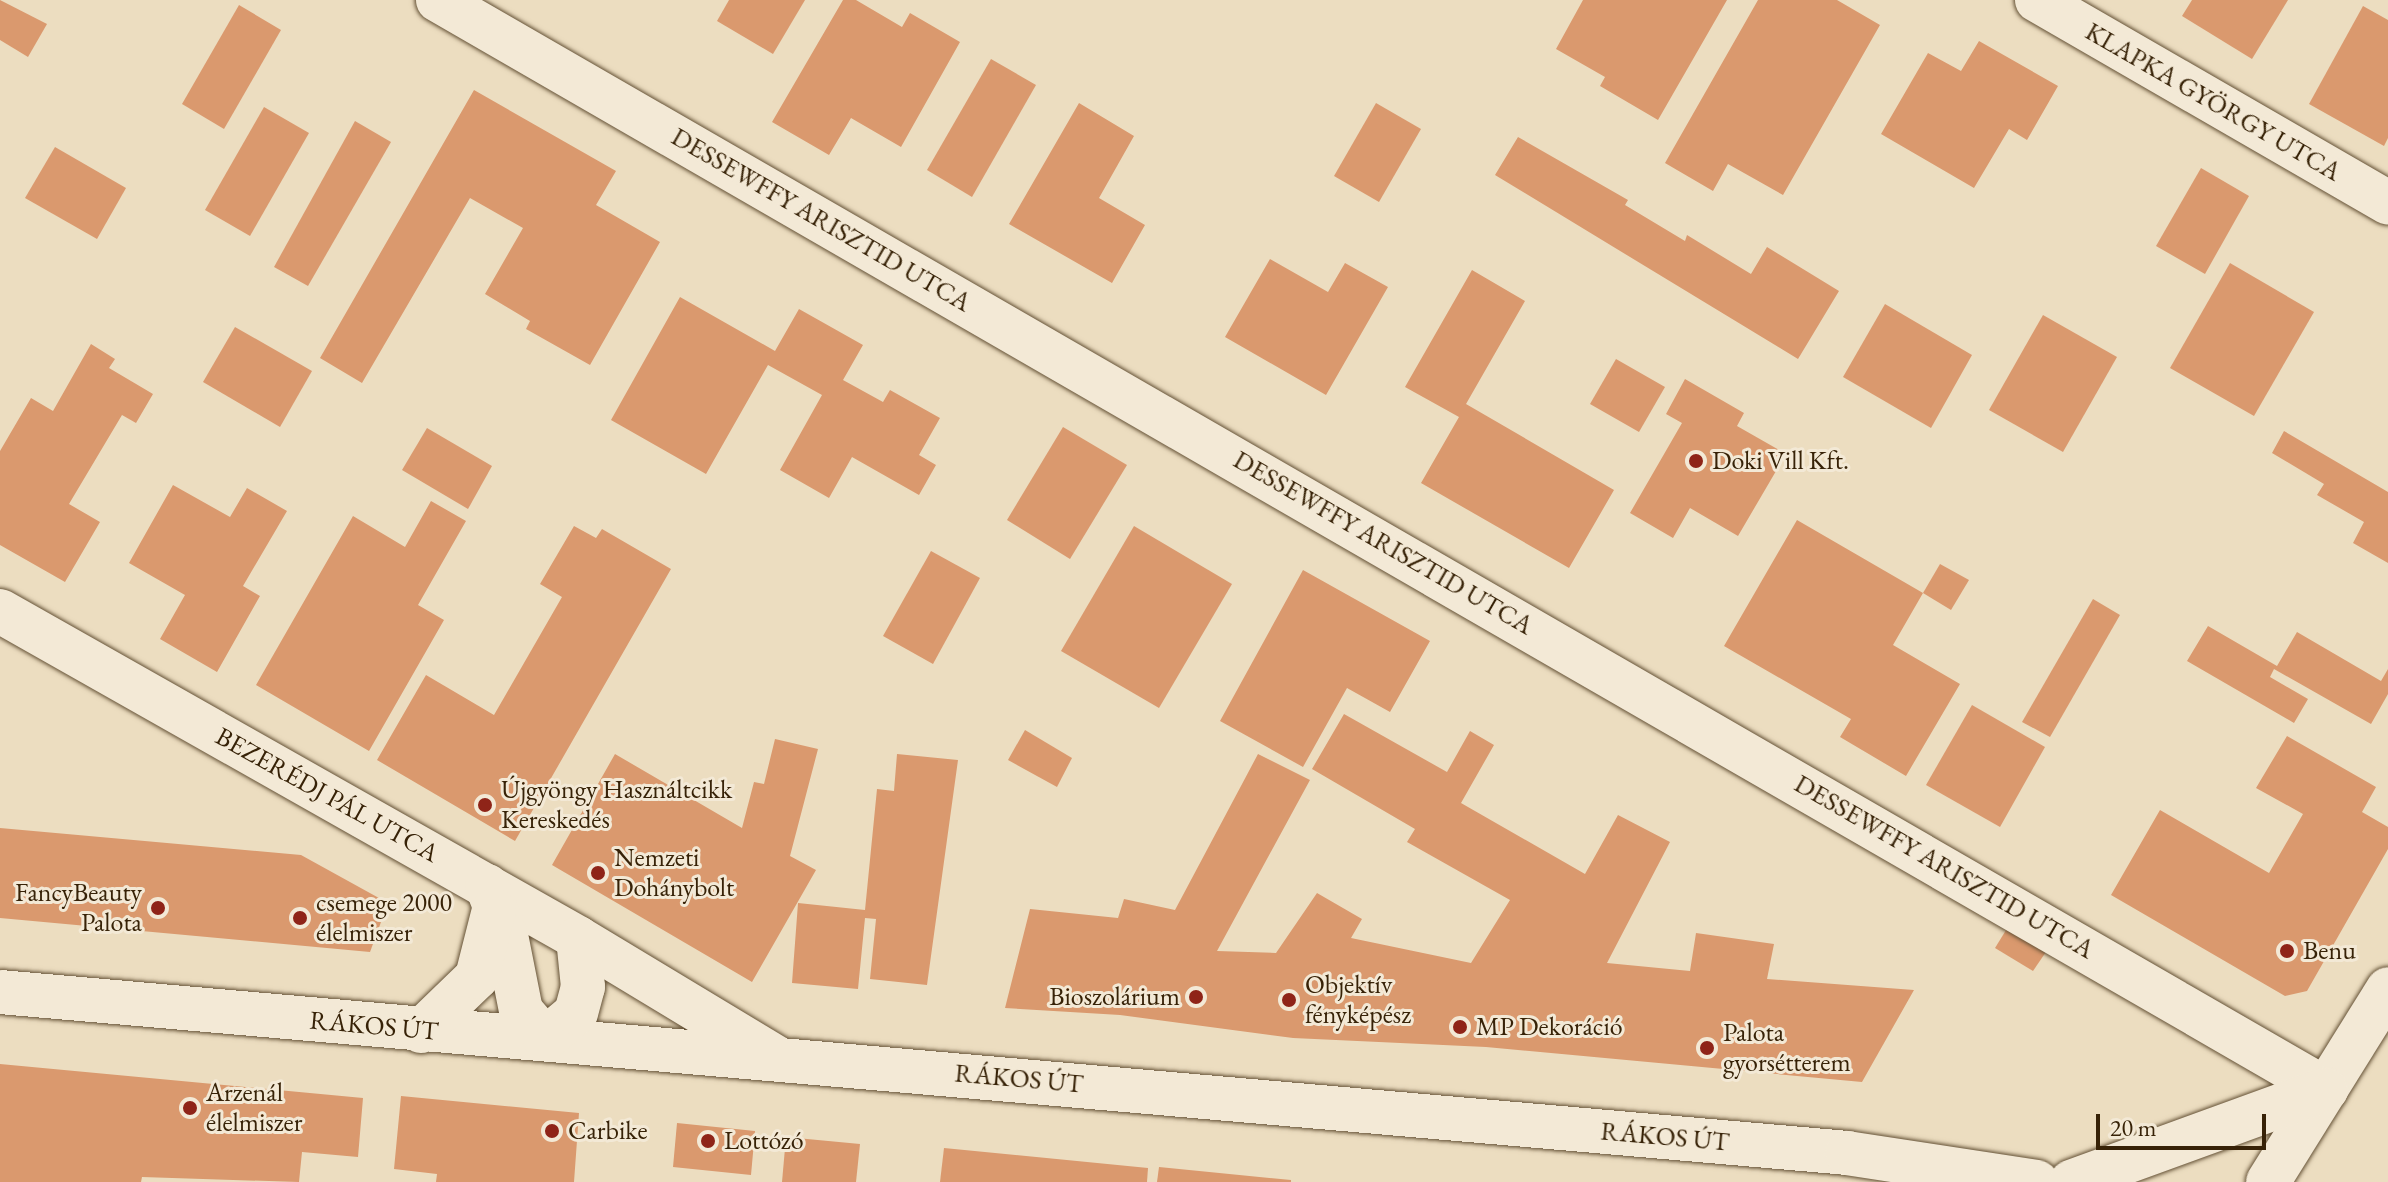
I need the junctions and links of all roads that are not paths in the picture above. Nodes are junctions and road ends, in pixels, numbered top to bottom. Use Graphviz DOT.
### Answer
graph roads {
  1 [pos="438,0"];
  2 [pos="2037,0"];
  3 [pos="2388,203"];
  4 [pos="0,611"];
  5 [pos="490,898"];
  6 [pos="578,938"];
  7 [pos="2388,989"];
  8 [pos="0,992"];
  9 [pos="421,1031"];
  10 [pos="545,1039"];
  11 [pos="775,1057"];
  12 [pos="2326,1089"];
  13 [pos="2037,1182"];
  14 [pos="2071,1182"];
  15 [pos="2268,1182"];
  1 -- 12 [label="street, DESSEWFFY ARISZTID UTCA"];
  2 -- 3 [label="street, KLAPKA GYÖRGY UTCA"];
  4 -- 5 [label="street, BEZERÉDJ PÁL UTCA"];
  5 -- 6 [label="street, BEZERÉDJ PÁL UTCA"];
  5 -- 9 [label="street"];
  5 -- 10 [label="street"];
  6 -- 10 [label="street"];
  6 -- 11 [label="street, BEZERÉDJ PÁL UTCA"];
  7 -- 12 [label="street"];
  8 -- 9 [label="street, RÁKOS ÚT"];
  9 -- 10 [label="street, RÁKOS ÚT"];
  10 -- 11 [label="street, RÁKOS ÚT"];
  11 -- 13 [label="street, RÁKOS ÚT"];
  12 -- 14 [label="street"];
  12 -- 15 [label="street"];
}
